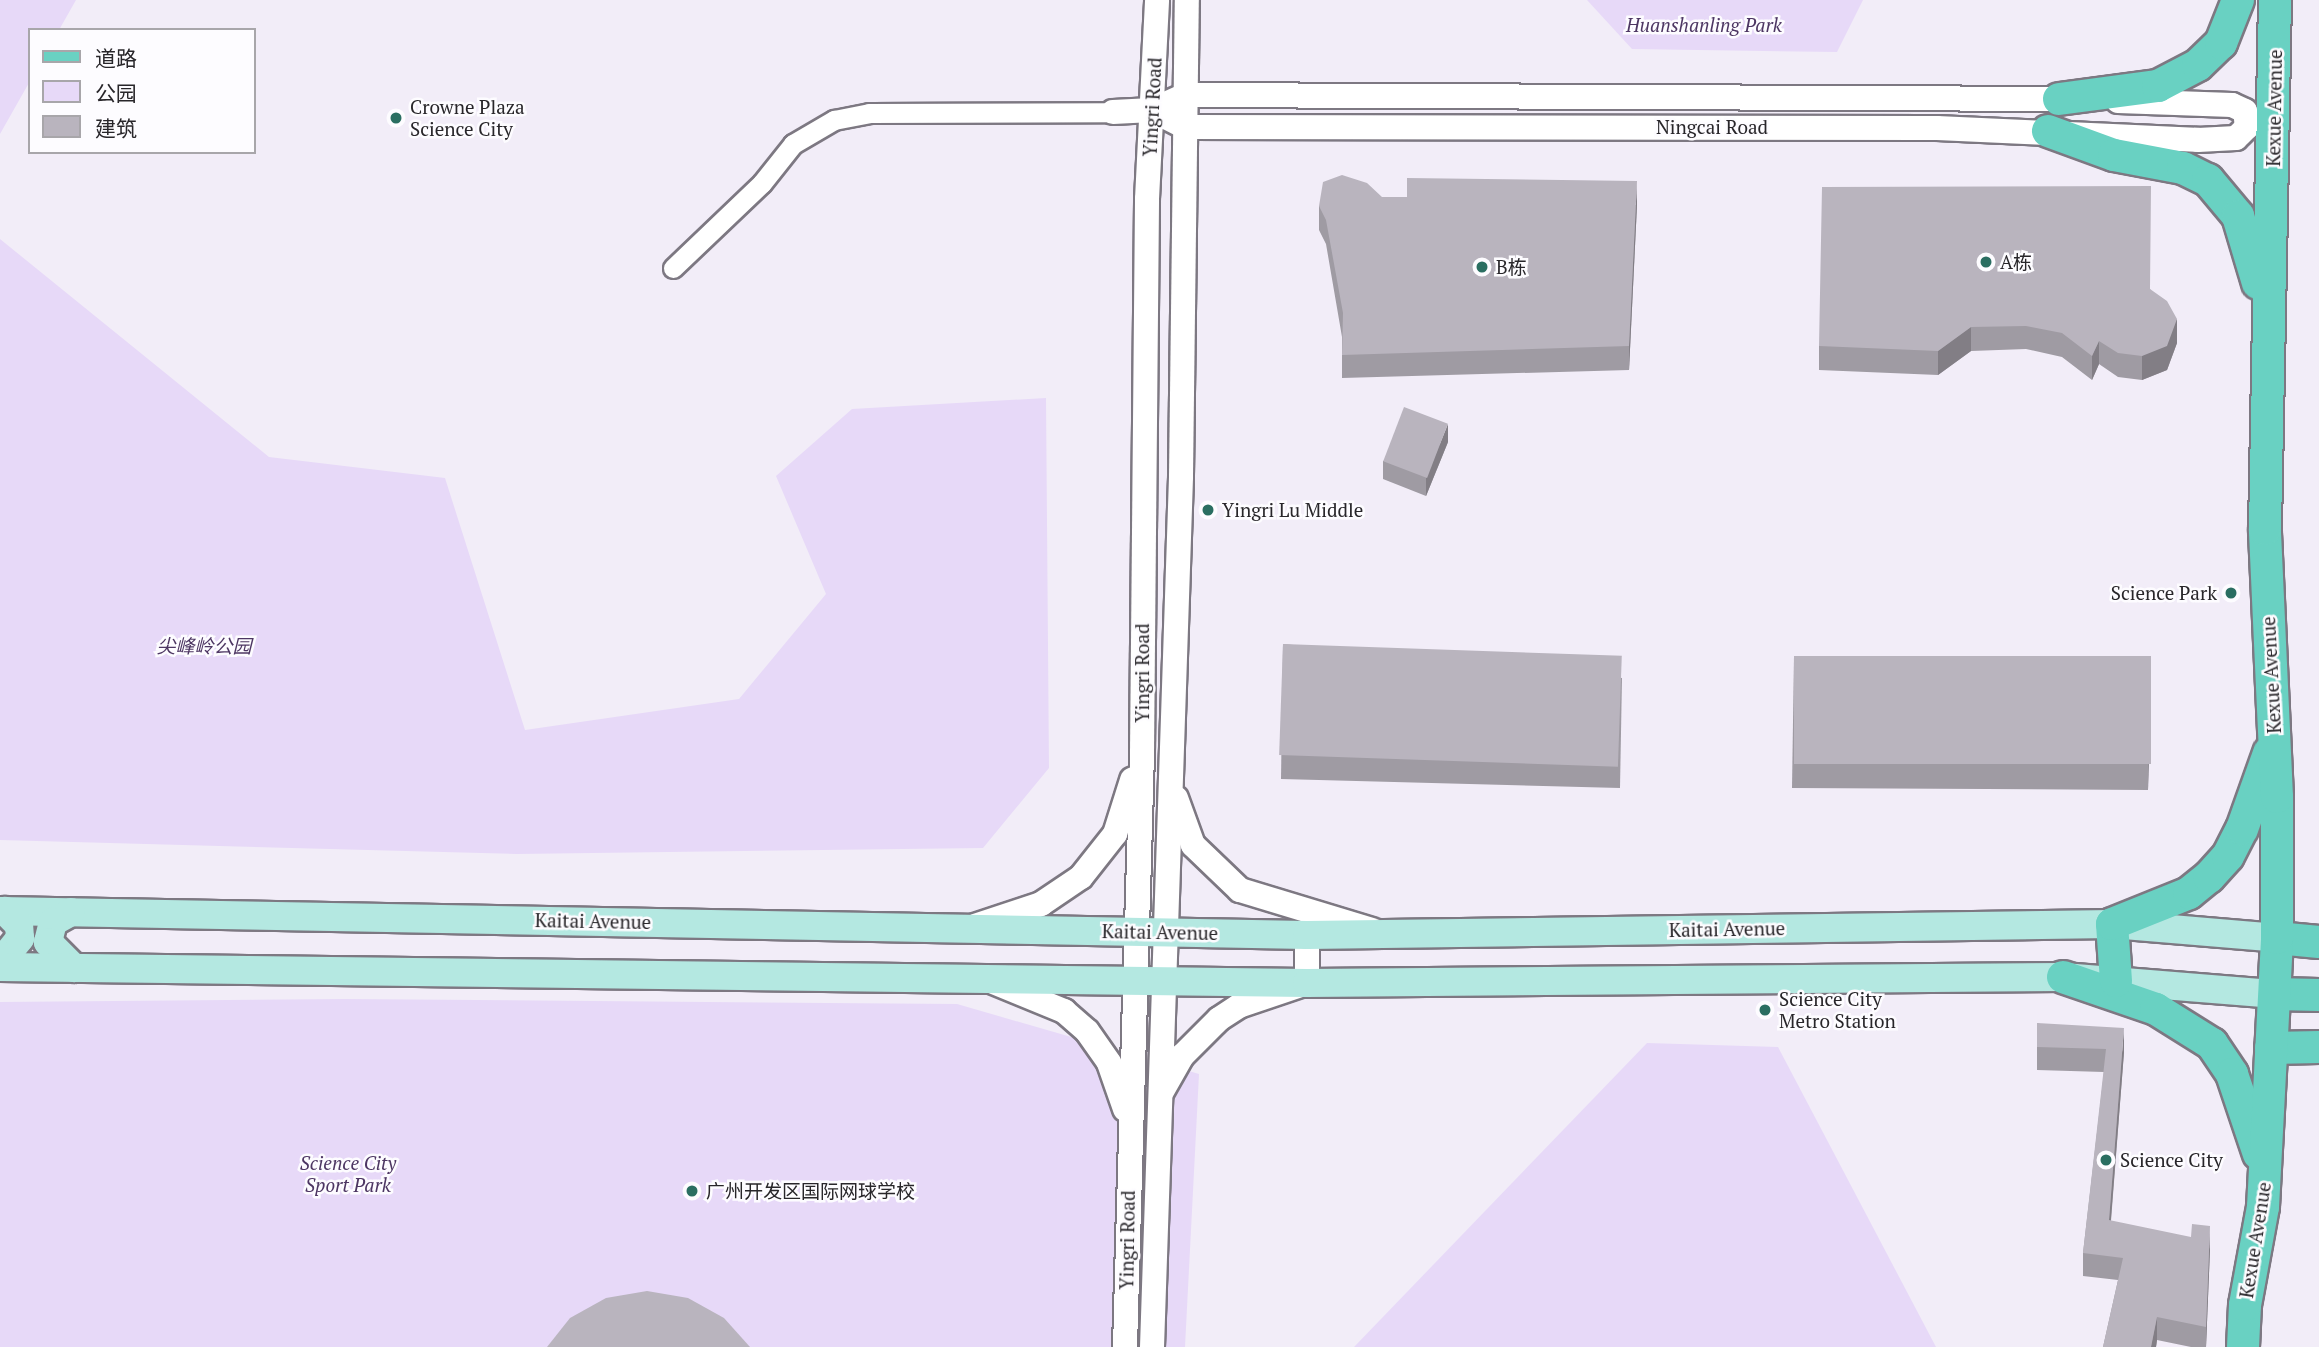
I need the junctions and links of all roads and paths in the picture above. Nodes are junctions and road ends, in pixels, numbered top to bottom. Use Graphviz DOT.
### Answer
graph roads {
  1 [pos="1157,0"];
  2 [pos="1187,0"];
  3 [pos="2238,0"];
  4 [pos="2275,0"];
  5 [pos="1186,95"];
  6 [pos="2059,99"];
  7 [pos="1152,110"];
  8 [pos="1113,111"];
  9 [pos="1186,127"];
  10 [pos="2048,131"];
  11 [pos="673,268"];
  12 [pos="2269,361"];
  13 [pos="2274,738"];
  14 [pos="1142,753"];
  15 [pos="1171,768"];
  16 [pos="3,911"];
  17 [pos="71,912"];
  18 [pos="2112,924"];
  19 [pos="972,927"];
  20 [pos="1136,931"];
  21 [pos="1166,931"];
  22 [pos="1380,933"];
  23 [pos="1307,935"];
  24 [pos="2277,938"];
  25 [pos="2319,942"];
  26 [pos="0,965"];
  27 [pos="74,968"];
  28 [pos="976,976"];
  29 [pos="2063,977"];
  30 [pos="1135,981"];
  31 [pos="1165,981"];
  32 [pos="2116,981"];
  33 [pos="1307,983"];
  34 [pos="2275,993"];
  35 [pos="2319,995"];
  36 [pos="2319,1047"];
  37 [pos="2271,1048"];
  38 [pos="1159,1097"];
  39 [pos="1129,1121"];
  40 [pos="2266,1172"];
  41 [pos="1125,1347"];
  42 [pos="1152,1347"];
  43 [pos="2243,1347"];
  1 -- 7 [label="street, Yingri Road"];
  2 -- 5 [label="street, Yingri Road"];
  3 -- 6 [label="main road"];
  4 -- 12 [label="main road, Kexue Avenue"];
  5 -- 6 [label="street, Ningcai Road"];
  5 -- 7 [label="street"];
  5 -- 9 [label="street, Yingri Road"];
  6 -- 10 [label="street, Ningcai Road"];
  7 -- 8 [label="street"];
  7 -- 9 [label="street"];
  7 -- 14 [label="street, Yingri Road"];
  8 -- 11 [label="street"];
  9 -- 10 [label="street, Ningcai Road"];
  9 -- 15 [label="street, Yingri Road"];
  10 -- 12 [label="main road"];
  12 -- 13 [label="main road, Kexue Avenue"];
  13 -- 18 [label="main road"];
  13 -- 24 [label="main road, Kexue Avenue"];
  14 -- 19 [label="street"];
  14 -- 20 [label="street, Yingri Road"];
  15 -- 21 [label="street, Yingri Road"];
  15 -- 22 [label="street"];
  16 -- 17 [label="main road, Kaitai Avenue"];
  16 -- 26 [label="main road"];
  17 -- 19 [label="main road, Kaitai Avenue"];
  17 -- 27 [label="main road"];
  18 -- 22 [label="main road, Kaitai Avenue"];
  18 -- 24 [label="main road, Kaitai Avenue"];
  18 -- 32 [label="main road"];
  19 -- 20 [label="main road, Kaitai Avenue"];
  20 -- 21 [label="main road, Kaitai Avenue"];
  20 -- 30 [label="street, Yingri Road"];
  21 -- 23 [label="main road, Kaitai Avenue"];
  21 -- 31 [label="street, Yingri Road"];
  22 -- 23 [label="main road, Kaitai Avenue"];
  23 -- 33 [label="street"];
  24 -- 25 [label="main road, Kaitai Avenue"];
  24 -- 34 [label="main road, Kexue Avenue"];
  26 -- 27 [label="main road"];
  27 -- 28 [label="main road"];
  28 -- 30 [label="main road"];
  28 -- 39 [label="street"];
  29 -- 32 [label="main road"];
  29 -- 33 [label="main road"];
  29 -- 40 [label="main road"];
  30 -- 31 [label="main road"];
  30 -- 39 [label="street, Yingri Road"];
  31 -- 33 [label="main road"];
  31 -- 38 [label="street, Yingri Road"];
  32 -- 34 [label="main road"];
  33 -- 38 [label="street"];
  34 -- 35 [label="main road"];
  34 -- 37 [label="main road, Kexue Avenue"];
  36 -- 37 [label="main road"];
  37 -- 40 [label="main road, Kexue Avenue"];
  38 -- 42 [label="street, Yingri Road"];
  39 -- 41 [label="street, Yingri Road"];
  40 -- 43 [label="main road, Kexue Avenue"];
}
